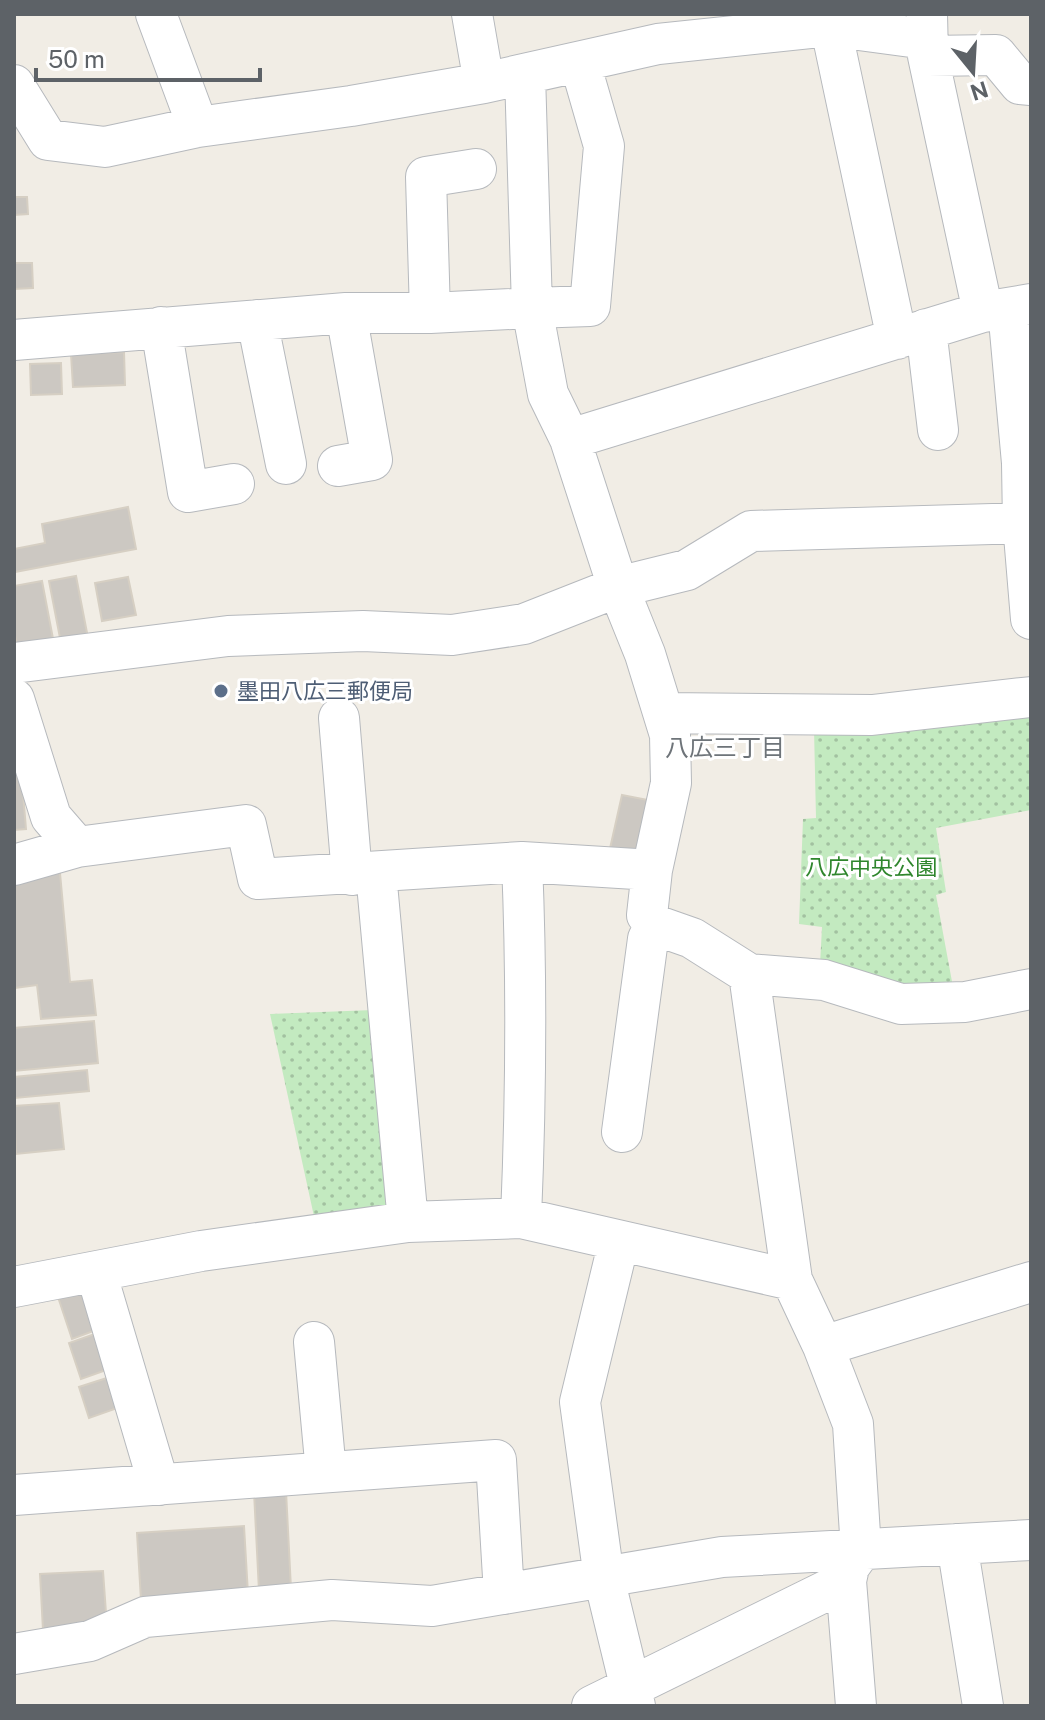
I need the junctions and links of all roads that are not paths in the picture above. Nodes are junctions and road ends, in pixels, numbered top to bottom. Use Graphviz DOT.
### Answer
graph roads {
  1 [pos="156,14"];
  2 [pos="472,14"];
  3 [pos="829,20"];
  4 [pos="649,29"];
  5 [pos="927,37"];
  6 [pos="580,63"];
  7 [pos="525,74"];
  8 [pos="484,83"];
  9 [pos="14,85"];
  10 [pos="1031,85"];
  11 [pos="198,127"];
  12 [pos="476,169"];
  13 [pos="532,308"];
  14 [pos="1008,308"];
  15 [pos="346,313"];
  16 [pos="430,313"];
  17 [pos="257,320"];
  18 [pos="161,327"];
  19 [pos="912,334"];
  20 [pos="14,340"];
  21 [pos="938,430"];
  22 [pos="570,439"];
  23 [pos="286,464"];
  24 [pos="338,466"];
  25 [pos="234,484"];
  26 [pos="1023,523"];
  27 [pos="618,587"];
  28 [pos="1031,619"];
  29 [pos="14,663"];
  30 [pos="1031,697"];
  31 [pos="14,699"];
  32 [pos="664,713"];
  33 [pos="339,718"];
  34 [pos="77,847"];
  35 [pos="522,862"];
  36 [pos="14,865"];
  37 [pos="652,870"];
  38 [pos="364,874"];
  39 [pos="655,925"];
  40 [pos="749,974"];
  41 [pos="1031,989"];
  42 [pos="622,1132"];
  43 [pos="521,1218"];
  44 [pos="408,1222"];
  45 [pos="619,1241"];
  46 [pos="96,1272"];
  47 [pos="792,1280"];
  48 [pos="1031,1282"];
  49 [pos="14,1287"];
  50 [pos="314,1342"];
  51 [pos="823,1346"];
  52 [pos="326,1472"];
  53 [pos="159,1485"];
  54 [pos="14,1495"];
  55 [pos="1031,1540"];
  56 [pos="957,1544"];
  57 [pos="854,1566"];
  58 [pos="604,1578"];
  59 [pos="504,1594"];
  60 [pos="14,1654"];
  61 [pos="632,1697"];
  62 [pos="592,1706"];
  63 [pos="856,1706"];
  64 [pos="983,1706"];
  1 -- 11 [label="street"];
  2 -- 8 [label="street"];
  3 -- 4 [label="street"];
  3 -- 5 [label="street"];
  3 -- 19 [label="street"];
  4 -- 6 [label="street"];
  5 -- 10 [label="street"];
  5 -- 14 [label="street"];
  6 -- 7 [label="street"];
  6 -- 13 [label="street"];
  7 -- 8 [label="street"];
  7 -- 13 [label="street"];
  8 -- 11 [label="street"];
  9 -- 11 [label="street"];
  12 -- 16 [label="street"];
  13 -- 16 [label="street"];
  13 -- 22 [label="street"];
  14 -- 19 [label="street"];
  14 -- 26 [label="street"];
  15 -- 16 [label="street"];
  15 -- 17 [label="street"];
  15 -- 24 [label="street"];
  17 -- 18 [label="street"];
  17 -- 23 [label="street"];
  18 -- 20 [label="street"];
  18 -- 25 [label="street"];
  19 -- 21 [label="street"];
  19 -- 22 [label="street"];
  22 -- 27 [label="street"];
  26 -- 27 [label="street"];
  26 -- 28 [label="street"];
  27 -- 29 [label="street"];
  27 -- 32 [label="street"];
  30 -- 32 [label="street"];
  31 -- 34 [label="street"];
  32 -- 37 [label="street"];
  33 -- 38 [label="street"];
  34 -- 36 [label="street"];
  34 -- 38 [label="street"];
  35 -- 37 [label="street"];
  35 -- 38 [label="street"];
  35 -- 43 [label="street"];
  37 -- 39 [label="street"];
  38 -- 44 [label="street"];
  39 -- 40 [label="street"];
  39 -- 42 [label="street"];
  40 -- 41 [label="street"];
  40 -- 47 [label="street"];
  43 -- 44 [label="street"];
  43 -- 45 [label="street"];
  44 -- 46 [label="street"];
  45 -- 47 [label="street"];
  45 -- 58 [label="street"];
  46 -- 49 [label="street"];
  46 -- 53 [label="street"];
  47 -- 51 [label="street"];
  48 -- 51 [label="street"];
  50 -- 52 [label="street"];
  51 -- 57 [label="street"];
  52 -- 53 [label="street"];
  52 -- 59 [label="street"];
  53 -- 54 [label="street"];
  55 -- 56 [label="street"];
  56 -- 57 [label="street"];
  56 -- 64 [label="street"];
  57 -- 58 [label="street"];
  57 -- 61 [label="street"];
  57 -- 63 [label="street"];
  58 -- 59 [label="street"];
  58 -- 61 [label="street"];
  59 -- 60 [label="street"];
  61 -- 62 [label="street"];
}
